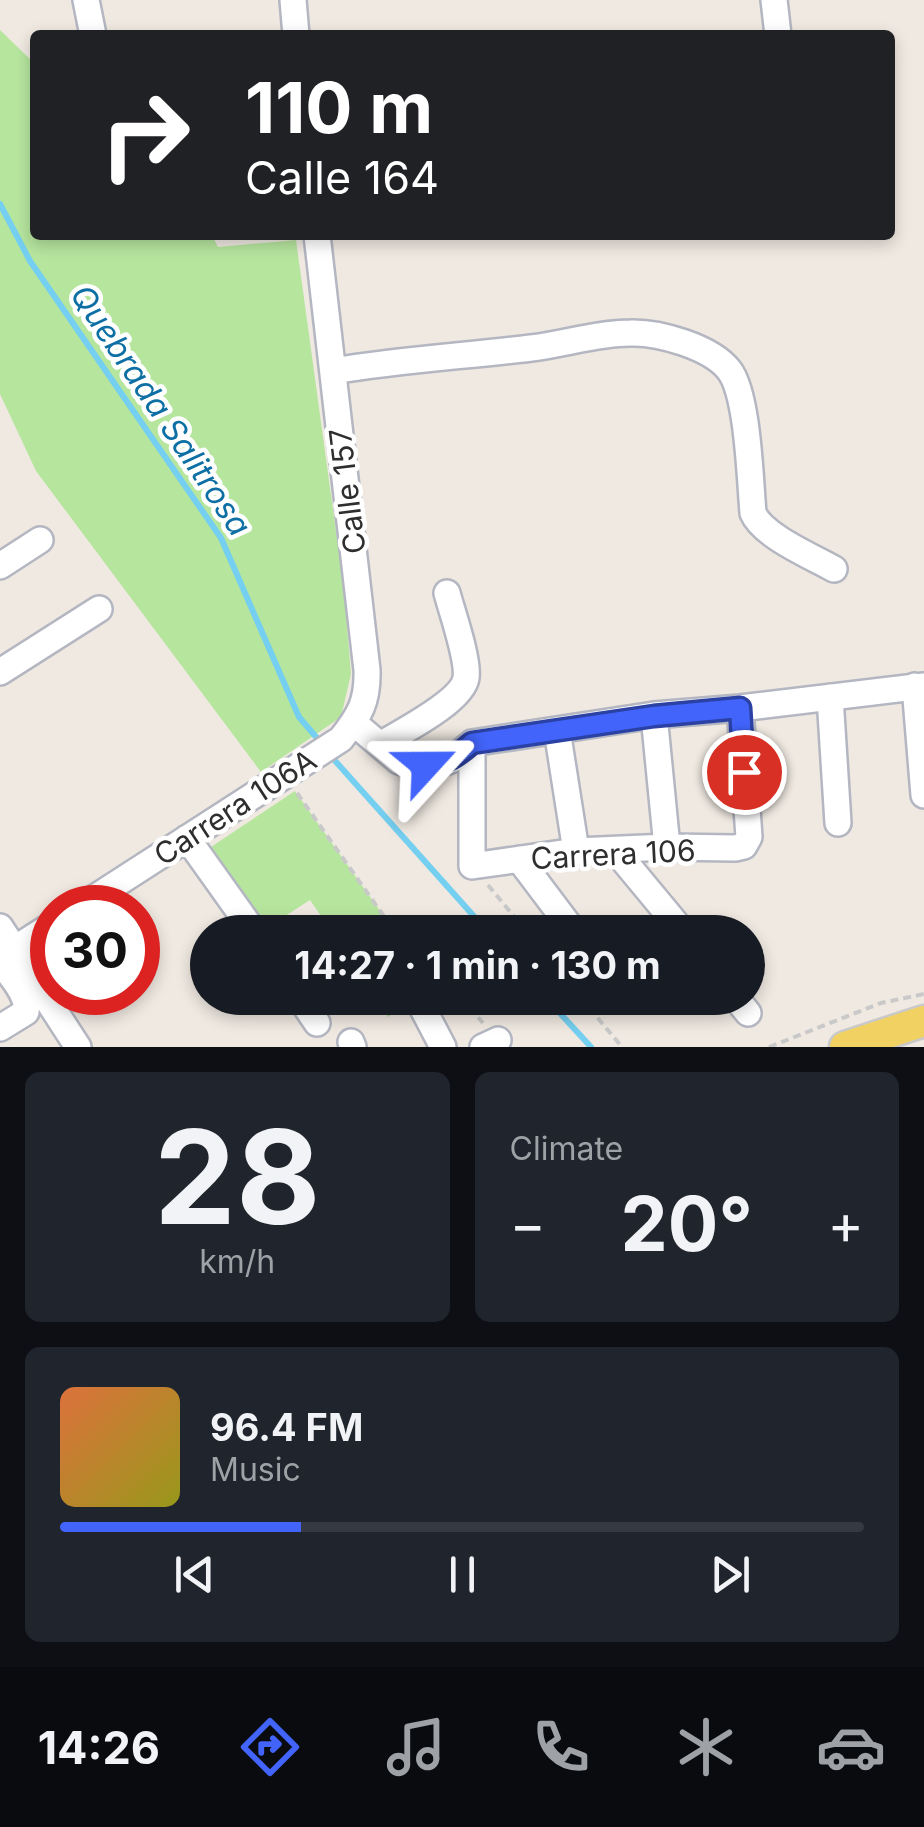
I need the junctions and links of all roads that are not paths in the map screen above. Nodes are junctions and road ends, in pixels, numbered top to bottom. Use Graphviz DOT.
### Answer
graph roads {
  1 [pos="86,0"];
  2 [pos="292,0"];
  3 [pos="774,0"];
  4 [pos="92,30"];
  5 [pos="295,30"];
  6 [pos="777,30"];
  7 [pos="318,240"];
  8 [pos="333,371"];
  9 [pos="40,540"];
  10 [pos="0,566"];
  11 [pos="834,568"];
  12 [pos="447,593"];
  13 [pos="100,609"];
  14 [pos="0,672"];
  15 [pos="920,686"];
  16 [pos="830,697"];
  17 [pos="740,708"];
  18 [pos="654,716"];
  19 [pos="557,730"];
  20 [pos="348,731"];
  21 [pos="472,743"];
  22 [pos="380,745"];
  23 [pos="924,794"];
  24 [pos="838,823"];
  25 [pos="187,838"];
  26 [pos="666,848"];
  27 [pos="615,850"];
  28 [pos="576,851"];
  29 [pos="519,859"];
  30 [pos="114,885"];
  31 [pos="242,915"];
  32 [pos="561,915"];
  33 [pos="668,915"];
  34 [pos="0,927"];
  35 [pos="30,940"];
  36 [pos="5,956"];
  37 [pos="312,1015"];
  38 [pos="426,1015"];
  39 [pos="924,1021"];
  40 [pos="317,1023"];
  41 [pos="0,1028"];
  42 [pos="78,1047"];
  43 [pos="443,1047"];
  44 [pos="845,1047"];
  1 -- 4 [label="street"];
  2 -- 5 [label="street"];
  3 -- 6 [label="street"];
  7 -- 8 [label="street, Calle 157"];
  8 -- 11 [label="street"];
  8 -- 20 [label="street, Calle 157"];
  9 -- 10 [label="street"];
  12 -- 22 [label="street"];
  13 -- 14 [label="street"];
  15 -- 16 [label="street"];
  15 -- 23 [label="street"];
  16 -- 17 [label="street"];
  16 -- 24 [label="street"];
  17 -- 18 [label="street"];
  17 -- 26 [label="street, Carrera 106"];
  18 -- 19 [label="street"];
  18 -- 26 [label="street"];
  19 -- 21 [label="street"];
  19 -- 28 [label="street"];
  20 -- 22 [label="street"];
  20 -- 25 [label="street, Carrera 106A"];
  21 -- 22 [label="street"];
  21 -- 29 [label="street, Carrera 106"];
  25 -- 30 [label="street, Carrera 106A"];
  25 -- 31 [label="street"];
  26 -- 27 [label="street, Carrera 106"];
  27 -- 28 [label="street, Carrera 106"];
  27 -- 33 [label="street"];
  28 -- 29 [label="street, Carrera 106"];
  29 -- 32 [label="street"];
  34 -- 36 [label="street"];
  35 -- 36 [label="street"];
  36 -- 41 [label="street"];
  36 -- 42 [label="street"];
  37 -- 40 [label="street"];
  38 -- 43 [label="street"];
  39 -- 44 [label="main road"];
}
